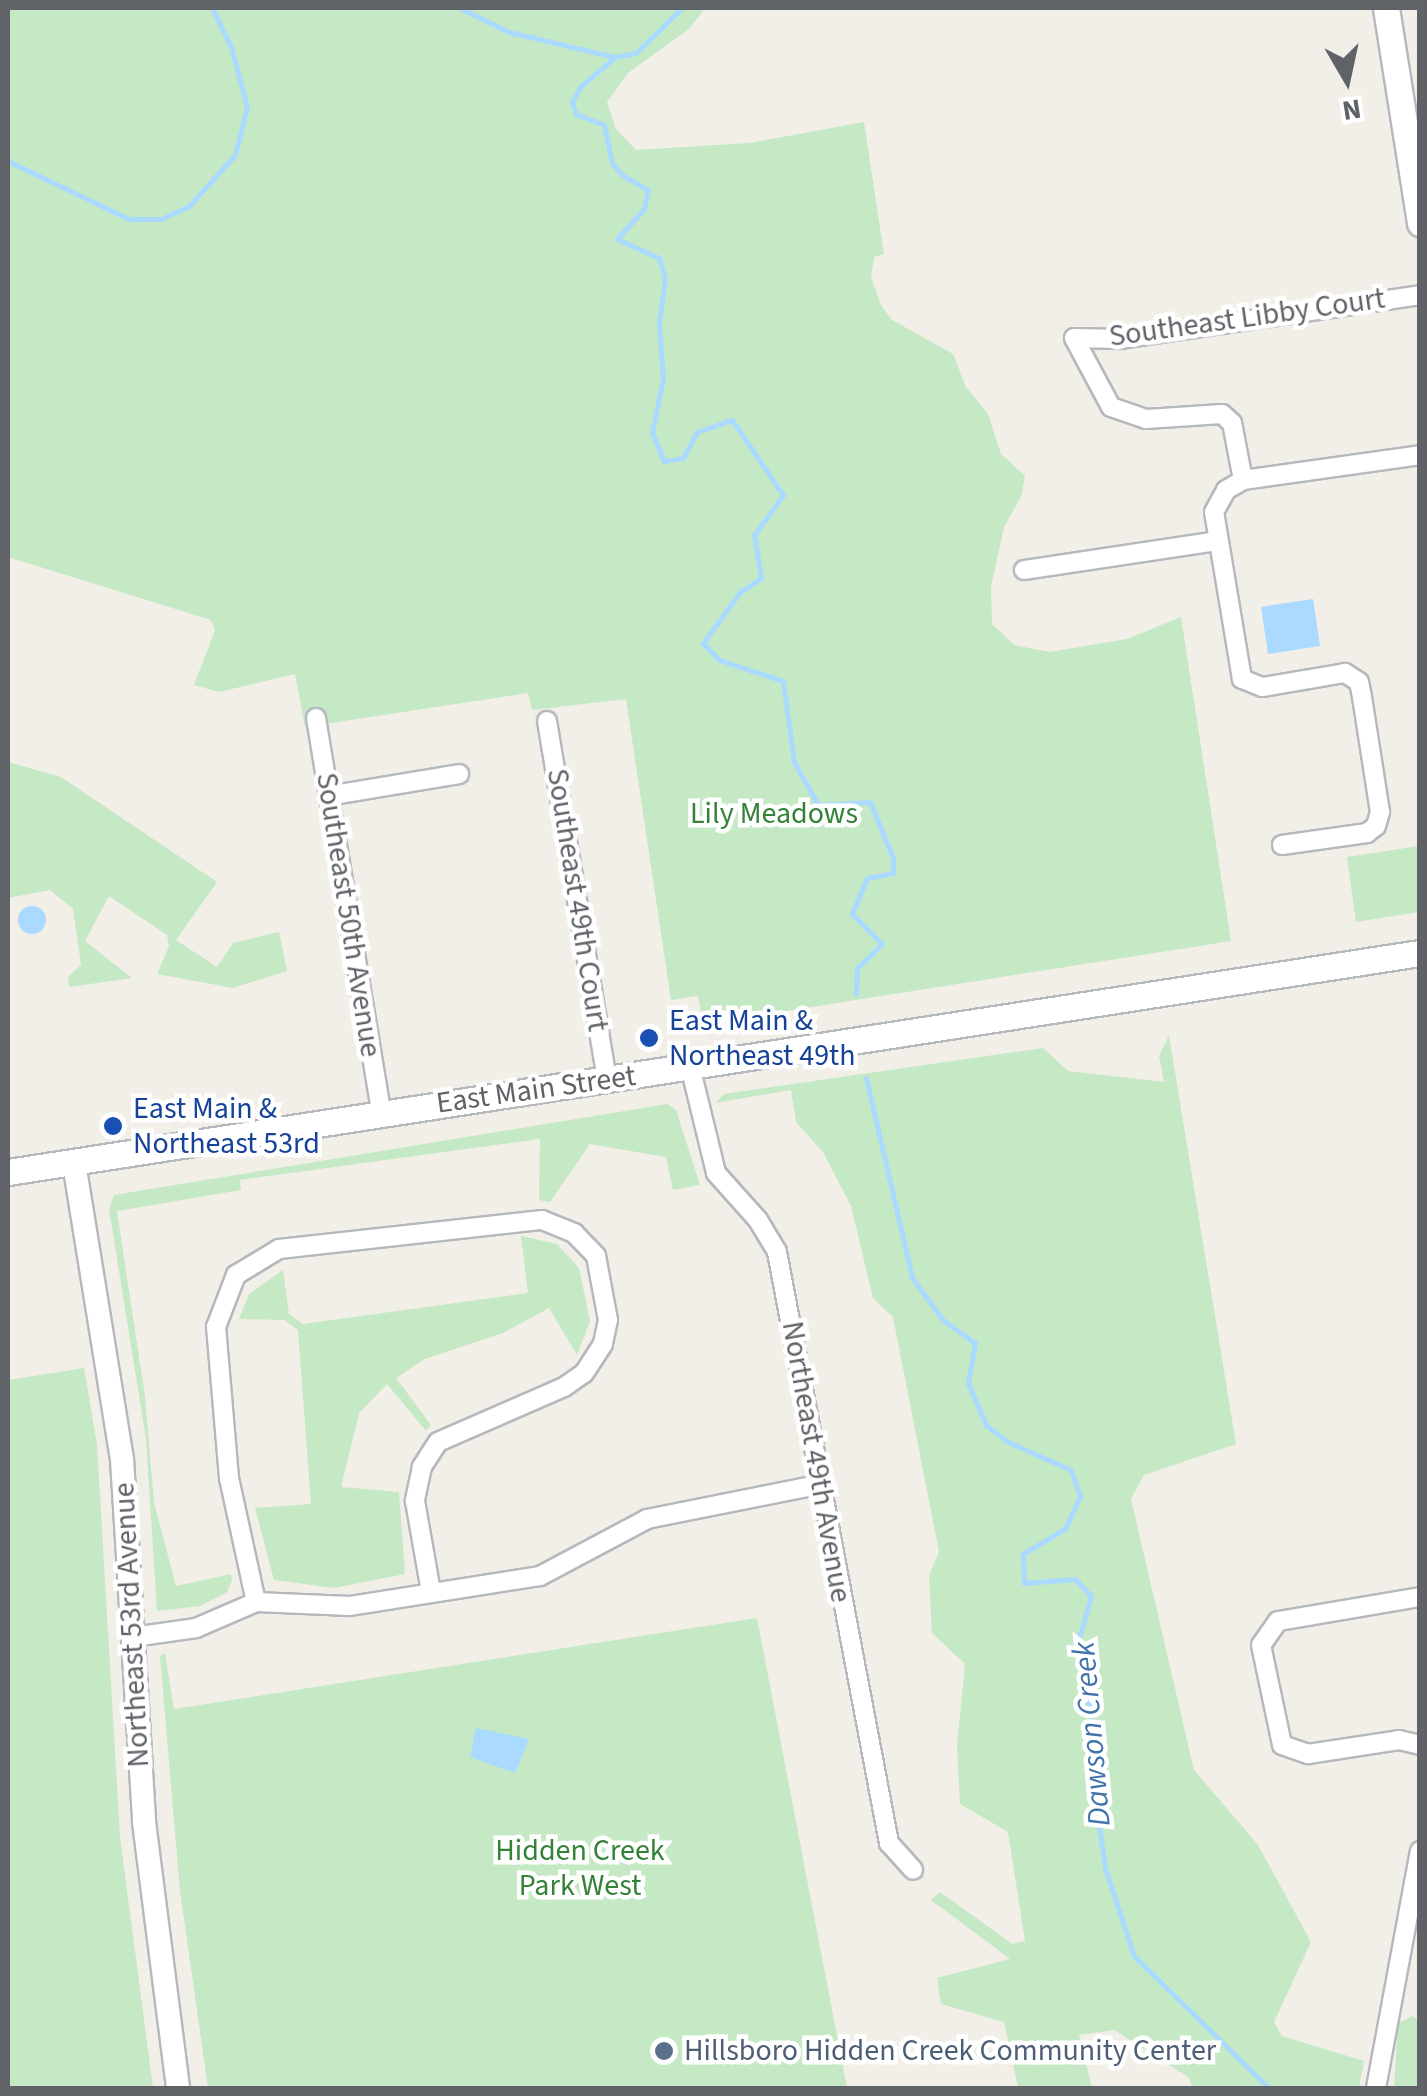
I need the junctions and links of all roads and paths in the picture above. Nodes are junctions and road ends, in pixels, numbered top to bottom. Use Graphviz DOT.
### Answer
graph roads {
  1 [pos="1386,8"];
  2 [pos="1420,223"];
  3 [pos="1420,295"];
  4 [pos="1420,455"];
  5 [pos="1243,480"];
  6 [pos="1218,540"];
  7 [pos="1024,570"];
  8 [pos="316,718"];
  9 [pos="547,722"];
  10 [pos="459,774"];
  11 [pos="328,796"];
  12 [pos="1282,845"];
  13 [pos="1420,953"];
  14 [pos="690,1066"];
  15 [pos="607,1079"];
  16 [pos="381,1112"];
  17 [pos="74,1163"];
  18 [pos="8,1172"];
  19 [pos="822,1484"];
  20 [pos="430,1592"];
  21 [pos="1420,1597"];
  22 [pos="256,1602"];
  23 [pos="133,1636"];
  24 [pos="1420,1744"];
  25 [pos="1420,1851"];
  26 [pos="913,1870"];
  27 [pos="178,2088"];
  28 [pos="1376,2088"];
  1 -- 2 [label="main road"];
  3 -- 5 [label="street, Southeast Libby Court"];
  4 -- 5 [label="street"];
  5 -- 6 [label="street"];
  6 -- 7 [label="street"];
  6 -- 12 [label="street"];
  8 -- 11 [label="street, Southeast 50th Avenue"];
  9 -- 15 [label="street, Southeast 49th Court"];
  10 -- 11 [label="street"];
  11 -- 16 [label="street, Southeast 50th Avenue"];
  13 -- 14 [label="main road, East Main Street"];
  14 -- 15 [label="main road, East Main Street"];
  14 -- 19 [label="street, Northeast 49th Avenue"];
  15 -- 16 [label="main road, East Main Street"];
  16 -- 17 [label="main road, East Main Street"];
  17 -- 18 [label="main road, East Main Street"];
  17 -- 23 [label="street, Northeast 53rd Avenue"];
  19 -- 20 [label="street"];
  19 -- 26 [label="street, Northeast 49th Avenue"];
  20 -- 22 [label="street"];
  20 -- 22 [label="street"];
  21 -- 24 [label="street"];
  22 -- 23 [label="street"];
  23 -- 27 [label="street, Northeast 53rd Avenue"];
  25 -- 28 [label="street"];
}
